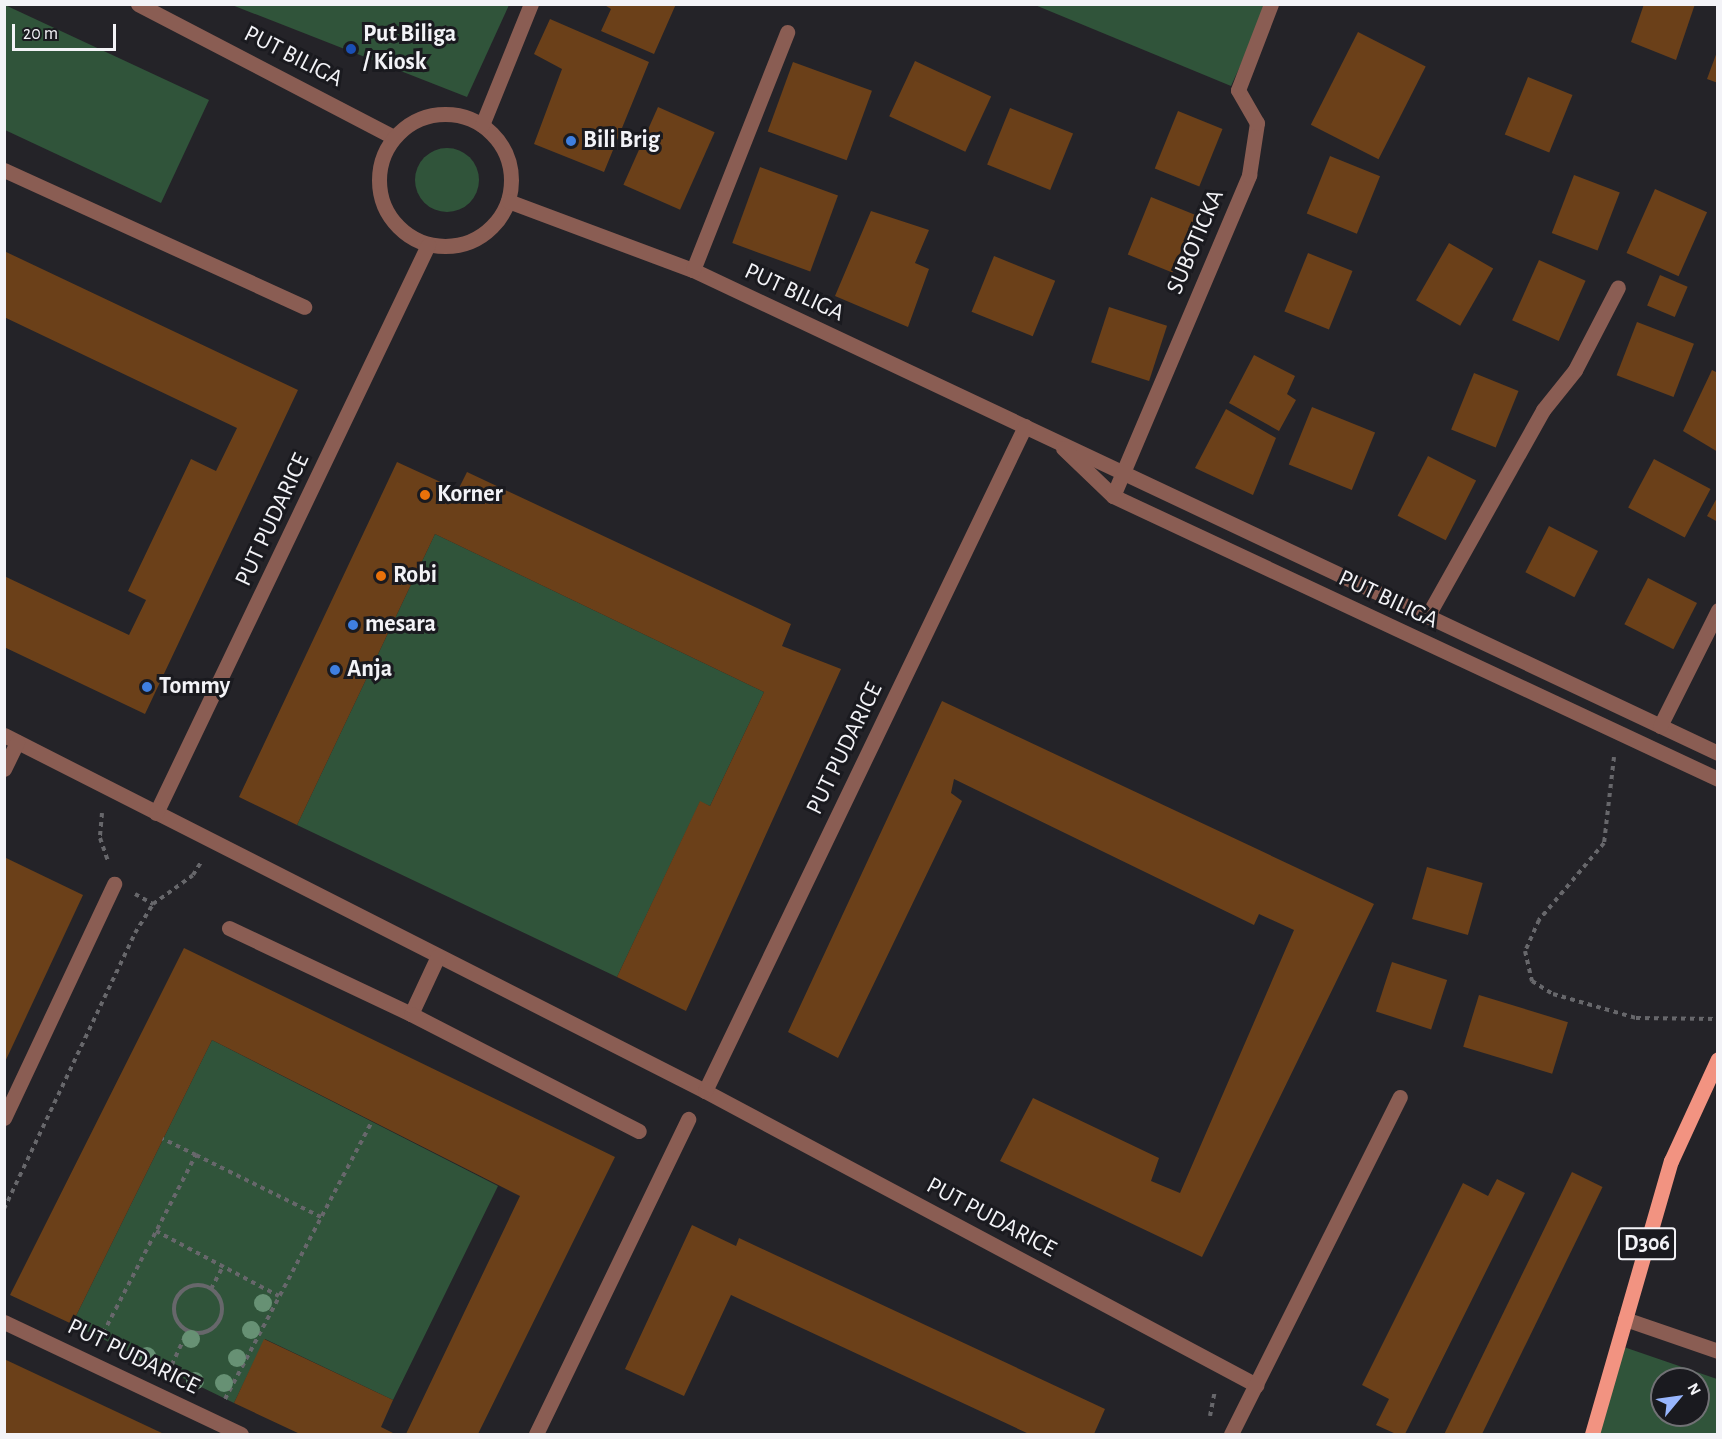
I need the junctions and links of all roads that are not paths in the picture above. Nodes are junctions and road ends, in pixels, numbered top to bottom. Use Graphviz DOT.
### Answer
graph roads {
  1 [pos="138,4"];
  2 [pos="531,4"];
  3 [pos="1272,4"];
  4 [pos="787,32"];
  5 [pos="482,125"];
  6 [pos="394,137"];
  7 [pos="4,170"];
  8 [pos="508,201"];
  9 [pos="428,245"];
  10 [pos="693,270"];
  11 [pos="1618,287"];
  12 [pos="304,306"];
  13 [pos="1025,426"];
  14 [pos="1054,440"];
  15 [pos="1123,472"];
  16 [pos="1113,496"];
  17 [pos="1718,610"];
  18 [pos="1428,615"];
  19 [pos="1660,726"];
  20 [pos="11,738"];
  21 [pos="1718,753"];
  22 [pos="4,769"];
  23 [pos="1718,779"];
  24 [pos="156,813"];
  25 [pos="114,884"];
  26 [pos="229,928"];
  27 [pos="438,956"];
  28 [pos="411,1014"];
  29 [pos="1716,1067"];
  30 [pos="705,1091"];
  31 [pos="1400,1097"];
  32 [pos="4,1118"];
  33 [pos="687,1119"];
  34 [pos="639,1131"];
  35 [pos="1625,1318"];
  36 [pos="4,1322"];
  37 [pos="1718,1352"];
  38 [pos="1256,1384"];
  39 [pos="241,1434"];
  40 [pos="536,1434"];
  41 [pos="1231,1434"];
  42 [pos="1592,1434"];
  1 -- 6 [label="street, PUT BILIGA"];
  2 -- 5 [label="street"];
  3 -- 15 [label="street, SUBOTICKA"];
  4 -- 10 [label="street"];
  5 -- 6 [label="street"];
  5 -- 8 [label="street"];
  6 -- 9 [label="street"];
  7 -- 12 [label="street"];
  8 -- 9 [label="street"];
  8 -- 10 [label="street, PUT BILIGA"];
  9 -- 24 [label="street, PUT PUDARICE"];
  10 -- 13 [label="street, PUT BILIGA"];
  11 -- 18 [label="street"];
  13 -- 14 [label="street, PUT BILIGA"];
  13 -- 30 [label="street, PUT PUDARICE"];
  14 -- 15 [label="street, PUT BILIGA"];
  14 -- 16 [label="street, PUT BILIGA"];
  15 -- 16 [label="street, SUBOTICKA"];
  15 -- 18 [label="street, PUT BILIGA"];
  16 -- 23 [label="street, PUT BILIGA"];
  17 -- 19 [label="street"];
  18 -- 19 [label="street, PUT BILIGA"];
  19 -- 21 [label="street, PUT BILIGA"];
  20 -- 22 [label="street"];
  20 -- 24 [label="street, PUT PUDARICE"];
  24 -- 27 [label="street, PUT PUDARICE"];
  25 -- 32 [label="street"];
  26 -- 28 [label="street"];
  27 -- 28 [label="street"];
  27 -- 30 [label="street, PUT PUDARICE"];
  28 -- 34 [label="street"];
  29 -- 35 [label="main road, D306"];
  30 -- 38 [label="street, PUT PUDARICE"];
  31 -- 38 [label="street"];
  33 -- 40 [label="street"];
  35 -- 37 [label="street"];
  35 -- 42 [label="main road, D306"];
  36 -- 39 [label="street, PUT PUDARICE"];
  38 -- 41 [label="street"];
}
